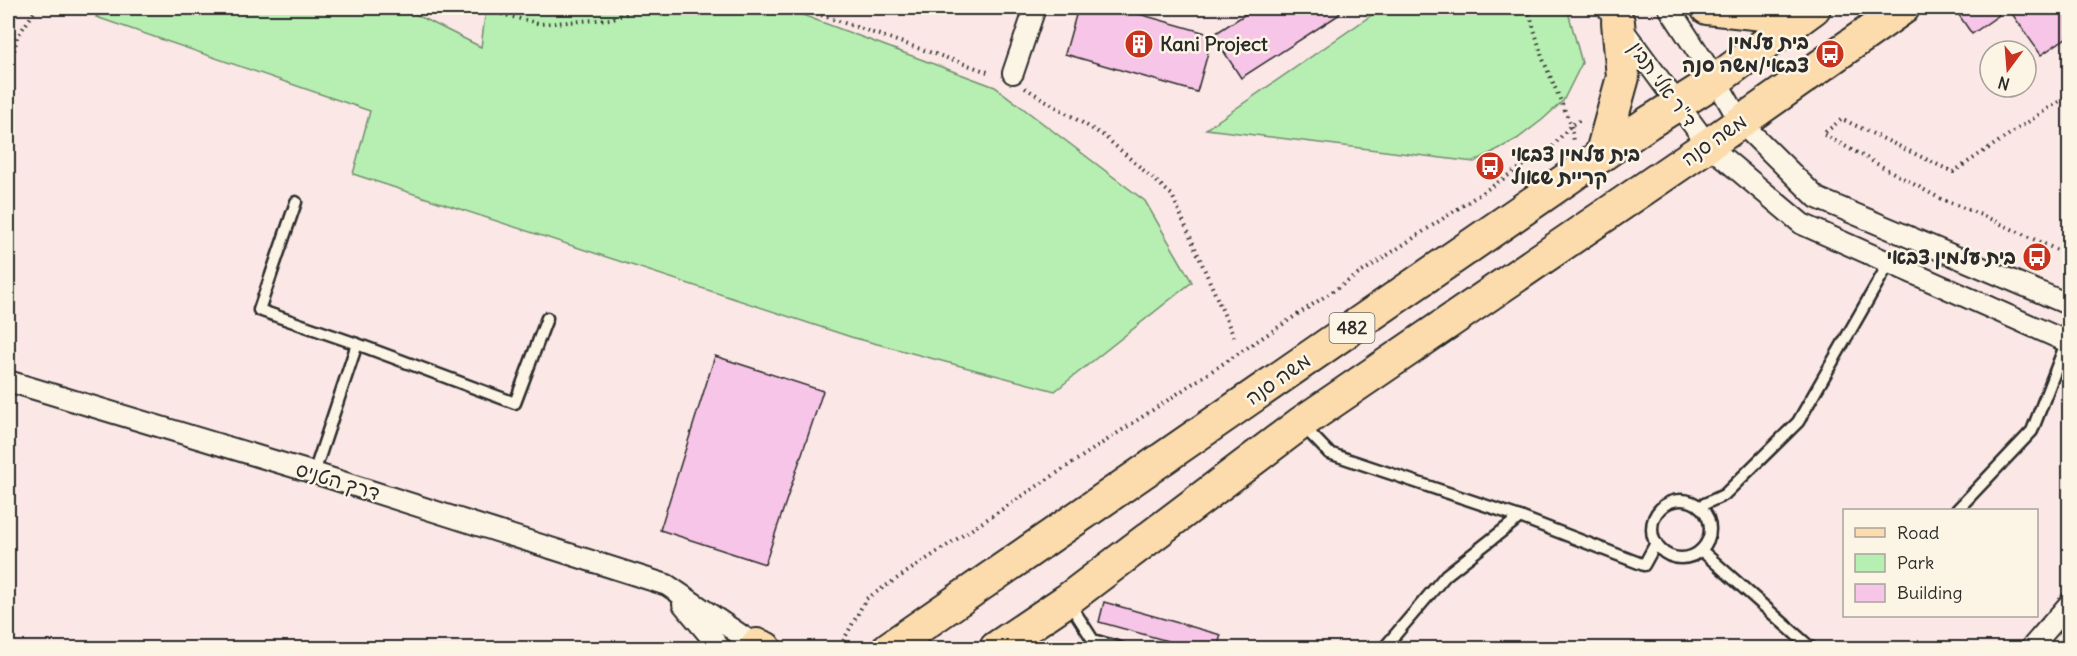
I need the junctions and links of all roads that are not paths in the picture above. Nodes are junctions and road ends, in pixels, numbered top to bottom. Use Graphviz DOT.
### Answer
graph roads {
  1 [pos="1035,8"];
  2 [pos="1669,8"];
  3 [pos="1707,8"];
  4 [pos="1903,8"];
  5 [pos="1807,13"];
  6 [pos="1613,15"];
  7 [pos="1012,77"];
  8 [pos="1716,80"];
  9 [pos="1677,103"];
  10 [pos="1740,122"];
  11 [pos="1708,145"];
  12 [pos="1589,164"];
  13 [pos="296,202"];
  14 [pos="1889,263"];
  15 [pos="2070,304"];
  16 [pos="547,318"];
  17 [pos="2069,339"];
  18 [pos="357,344"];
  19 [pos="8,381"];
  20 [pos="1301,423"];
  21 [pos="314,473"];
  22 [pos="1700,506"];
  23 [pos="1958,509"];
  24 [pos="1520,517"];
  25 [pos="1656,543"];
  26 [pos="1701,550"];
  27 [pos="668,585"];
  28 [pos="1067,600"];
  29 [pos="2070,603"];
  30 [pos="760,647"];
  31 [pos="720,648"];
  32 [pos="889,648"];
  33 [pos="996,648"];
  34 [pos="1120,648"];
  35 [pos="1384,648"];
  36 [pos="1811,648"];
  37 [pos="2031,648"];
  1 -- 7 [label="street"];
  2 -- 8 [label="street"];
  3 -- 5 [label="main road"];
  4 -- 10 [label="main road, משה סנה / 482"];
  5 -- 8 [label="main road, משה סנה / 482"];
  6 -- 9 [label="street, ד\"ר אלי תבין"];
  6 -- 12 [label="main road"];
  8 -- 9 [label="main road, משה סנה / 482"];
  8 -- 10 [label="street"];
  9 -- 11 [label="street, ד\"ר אלי תבין"];
  9 -- 12 [label="main road, משה סנה / 482"];
  10 -- 11 [label="main road, משה סנה / 482"];
  10 -- 15 [label="street"];
  11 -- 14 [label="street, ד\"ר אלי תבין"];
  11 -- 20 [label="main road, משה סנה / 482"];
  12 -- 32 [label="main road, משה סנה / 482"];
  13 -- 18 [label="lane"];
  14 -- 17 [label="street, ד\"ר אלי תבין"];
  14 -- 22 [label="lane"];
  16 -- 18 [label="lane"];
  17 -- 23 [label="lane"];
  18 -- 21 [label="lane"];
  19 -- 21 [label="street, דרך הטניס"];
  20 -- 24 [label="lane"];
  20 -- 28 [label="main road, משה סנה / 482"];
  21 -- 27 [label="street, דרך הטניס"];
  22 -- 25 [label="lane"];
  22 -- 26 [label="lane"];
  24 -- 25 [label="lane"];
  24 -- 35 [label="lane"];
  25 -- 26 [label="lane"];
  26 -- 36 [label="lane"];
  27 -- 30 [label="street, דרך הטניס"];
  27 -- 31 [label="street"];
  28 -- 33 [label="main road, משה סנה / 482"];
  28 -- 34 [label="lane"];
  29 -- 37 [label="street"];
}
